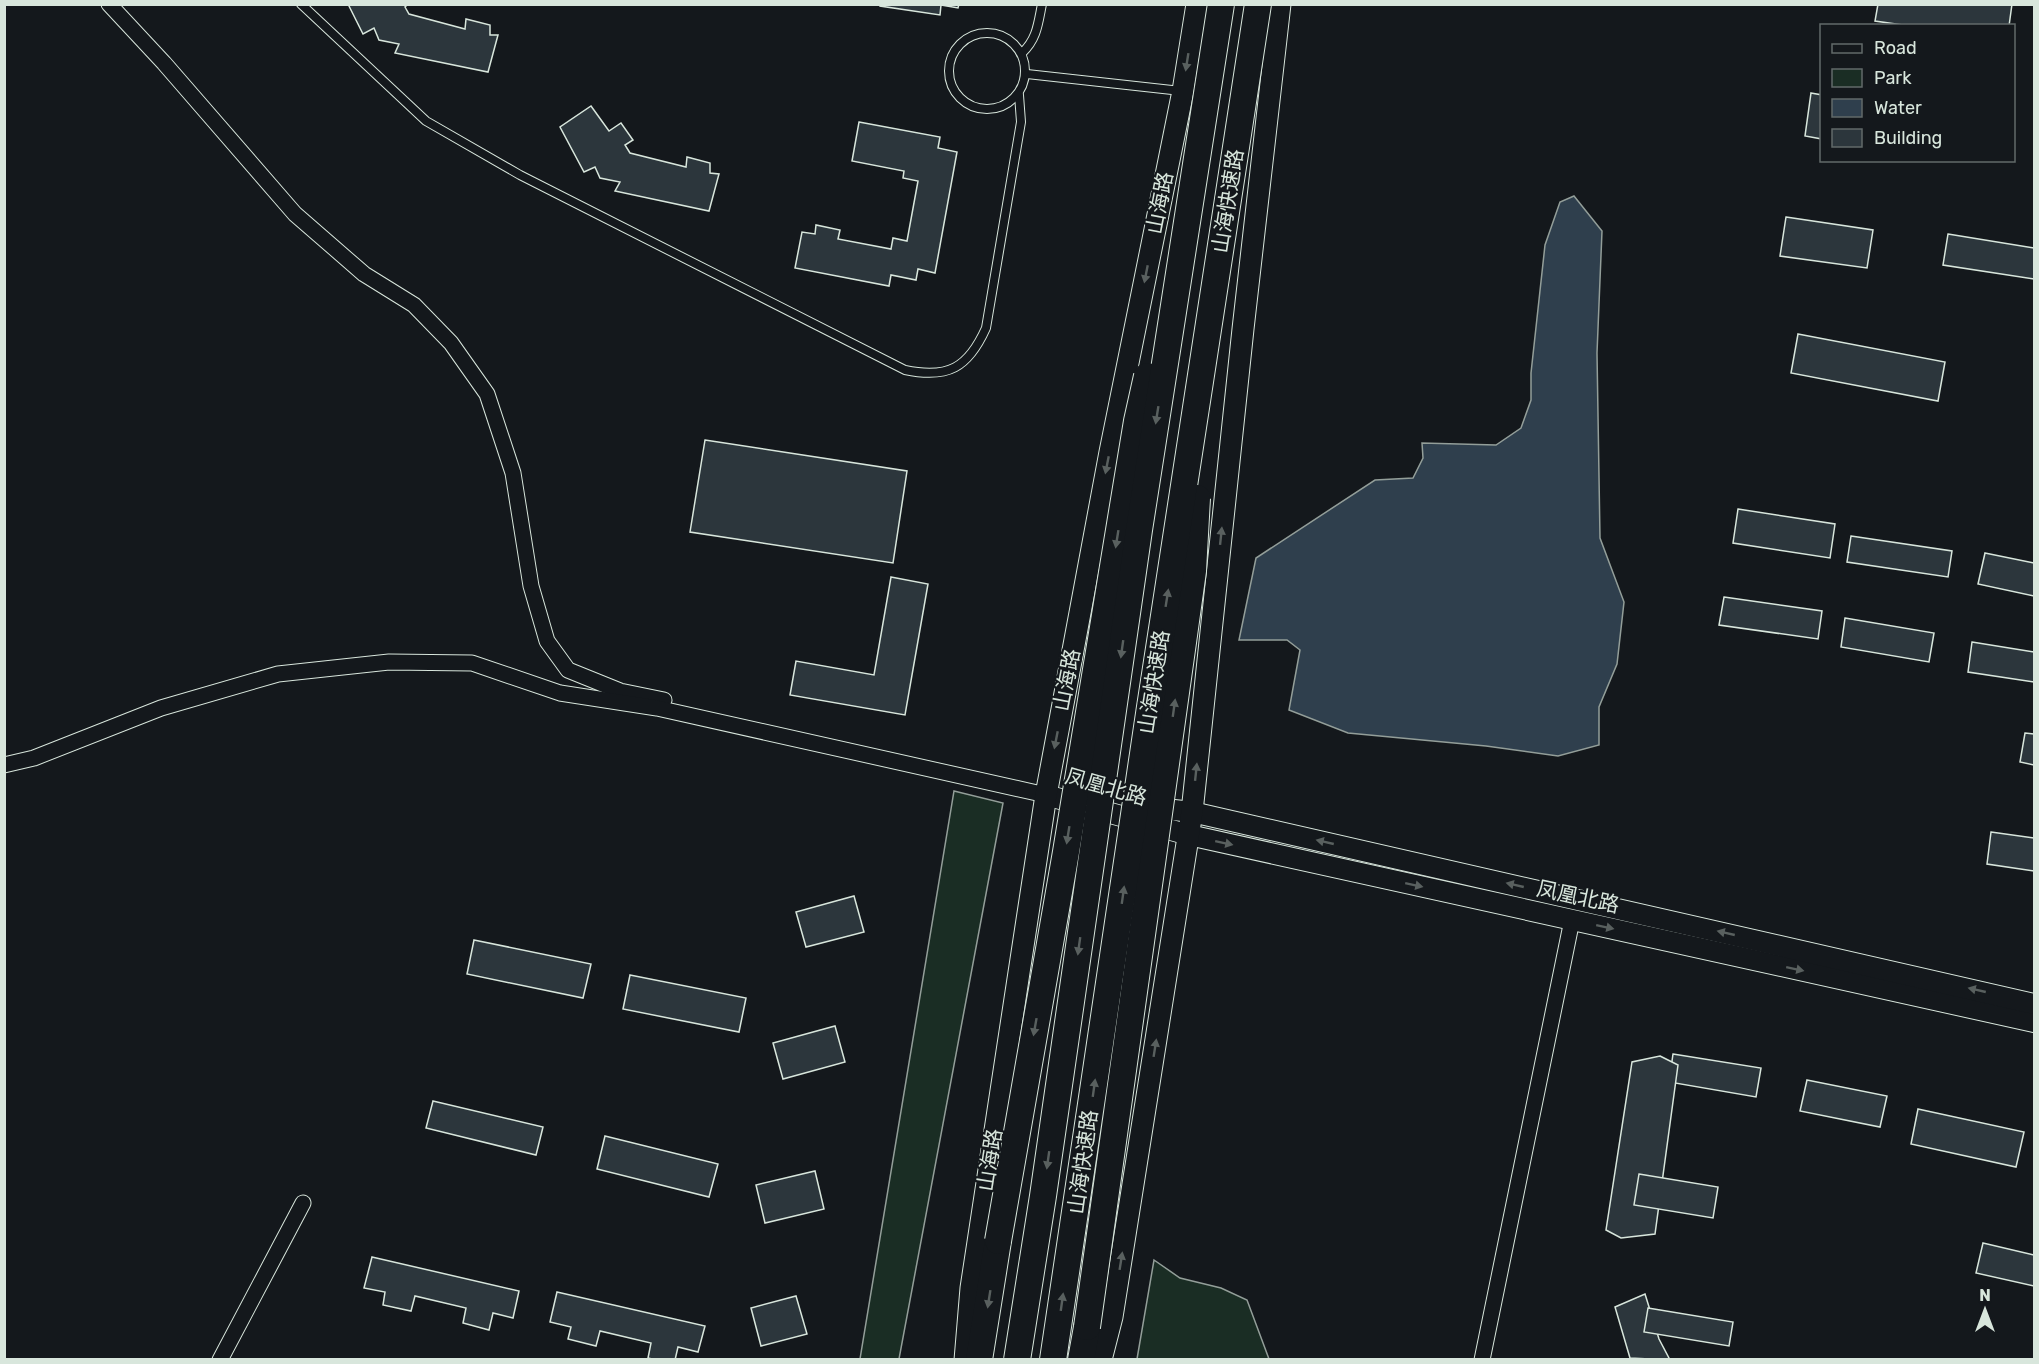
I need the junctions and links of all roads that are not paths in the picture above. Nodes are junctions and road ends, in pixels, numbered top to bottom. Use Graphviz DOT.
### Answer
graph roads {
  1 [pos="109,4"];
  2 [pos="302,4"];
  3 [pos="1042,4"];
  4 [pos="1197,4"];
  5 [pos="1221,4"];
  6 [pos="1258,4"];
  7 [pos="1280,4"];
  8 [pos="1022,53"];
  9 [pos="1211,70"];
  10 [pos="1027,74"];
  11 [pos="1183,91"];
  12 [pos="1019,95"];
  13 [pos="1206,346"];
  14 [pos="773,734"];
  15 [pos="4,765"];
  16 [pos="1046,795"];
  17 [pos="1192,812"];
  18 [pos="1189,835"];
  19 [pos="1572,920"];
  20 [pos="2034,1004"];
  21 [pos="2034,1022"];
  22 [pos="303,1203"];
  23 [pos="220,1359"];
  24 [pos="965,1359"];
  25 [pos="979,1359"];
  26 [pos="1017,1359"];
  27 [pos="1053,1359"];
  28 [pos="1081,1359"];
  29 [pos="1101,1359"];
  30 [pos="1482,1359"];
  1 -- 14 [label="street"];
  2 -- 12 [label="lane"];
  3 -- 8 [label="lane"];
  4 -- 11 [label="main road, 山海路, one-way"];
  5 -- 9 [label="highway, 山海快速路, bridge"];
  6 -- 13 [label="highway, 山海快速路, bridge"];
  17 -- 7 [label="main road, one-way"];
  8 -- 10 [label="lane"];
  8 -- 12 [label="lane"];
  9 -- 25 [label="highway, one-way, bridge"];
  9 -- 26 [label="highway, 山海快速路, one-way, bridge"];
  10 -- 11 [label="lane"];
  10 -- 12 [label="lane"];
  11 -- 16 [label="main road, 山海路, one-way"];
  27 -- 13 [label="highway, 山海快速路, one-way, bridge"];
  28 -- 13 [label="highway, one-way, bridge"];
  14 -- 15 [label="street"];
  14 -- 16 [label="street"];
  16 -- 17 [label="street, 凤凰北路"];
  16 -- 18 [label="street, 凤凰北路"];
  16 -- 24 [label="main road, 山海路"];
  17 -- 18 [label="main road"];
  20 -- 17 [label="street, 凤凰北路, one-way"];
  18 -- 19 [label="street, 凤凰北路, one-way"];
  29 -- 18 [label="main road, one-way"];
  19 -- 21 [label="street, 凤凰北路, one-way"];
  19 -- 30 [label="street"];
  22 -- 23 [label="street"];
}
